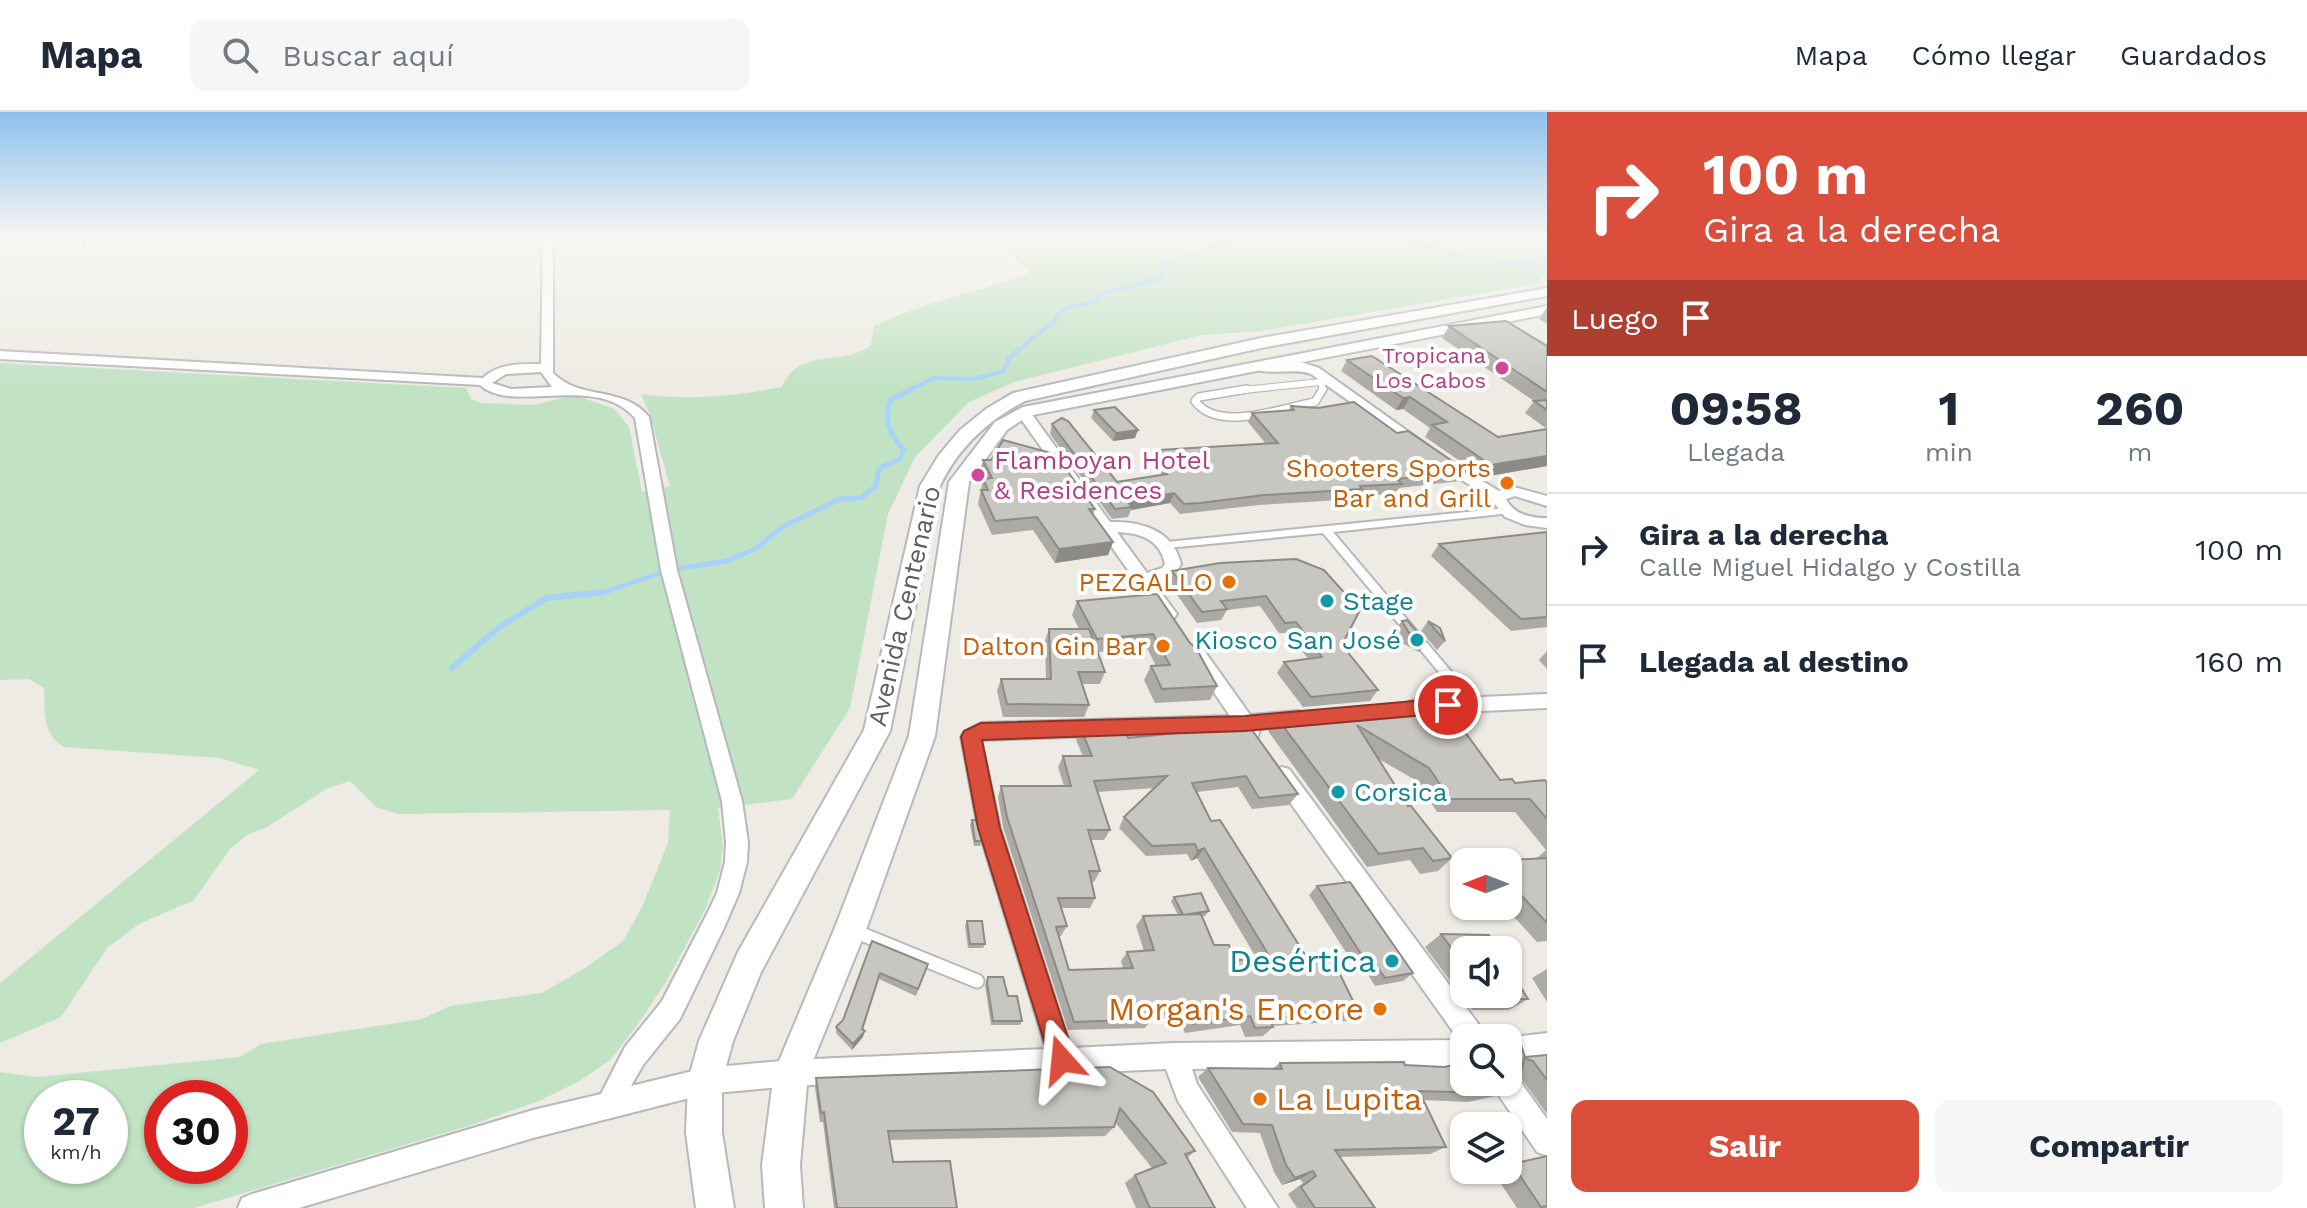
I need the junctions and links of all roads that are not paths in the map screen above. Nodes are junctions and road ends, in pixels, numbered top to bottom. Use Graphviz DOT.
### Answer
graph roads {
  1 [pos="547,286"];
  2 [pos="1547,292"];
  3 [pos="1547,310"];
  4 [pos="0,355"];
  5 [pos="1251,367"];
  6 [pos="546,368"];
  7 [pos="485,382"];
  8 [pos="1326,382"];
  9 [pos="569,389"];
  10 [pos="1023,412"];
  11 [pos="1545,499"];
  12 [pos="1502,504"];
  13 [pos="1546,524"];
  14 [pos="1106,527"];
  15 [pos="1325,529"];
  16 [pos="1167,545"];
  17 [pos="1145,580"];
  18 [pos="1472,704"];
  19 [pos="1544,705"];
  20 [pos="1399,708"];
  21 [pos="1322,716"];
  22 [pos="1245,723"];
  23 [pos="850,930"];
  24 [pos="977,981"];
  25 [pos="1463,1024"];
  26 [pos="1547,1046"];
  27 [pos="1522,1049"];
  28 [pos="1450,1053"];
  29 [pos="1174,1056"];
  30 [pos="1062,1060"];
  31 [pos="791,1073"];
  32 [pos="705,1081"];
  33 [pos="1515,1096"];
  34 [pos="610,1105"];
  35 [pos="1547,1142"];
  36 [pos="252,1208"];
  37 [pos="715,1208"];
  38 [pos="784,1208"];
  39 [pos="1264,1208"];
  1 -- 6 [label="street"];
  2 -- 32 [label="main road, Avenida Centenario"];
  3 -- 5 [label="main road, Avenida Centenario"];
  4 -- 7 [label="street"];
  5 -- 8 [label="street"];
  5 -- 10 [label="main road, Avenida Centenario"];
  6 -- 7 [label="street"];
  6 -- 9 [label="street"];
  7 -- 9 [label="street"];
  8 -- 8 [label="lane"];
  8 -- 12 [label="street"];
  9 -- 34 [label="street"];
  10 -- 14 [label="street"];
  10 -- 23 [label="main road, Avenida Centenario"];
  11 -- 12 [label="street"];
  12 -- 13 [label="street"];
  12 -- 15 [label="street"];
  14 -- 16 [label="street"];
  14 -- 17 [label="street"];
  15 -- 16 [label="street"];
  15 -- 18 [label="street"];
  16 -- 17 [label="street"];
  17 -- 22 [label="street"];
  18 -- 19 [label="street"];
  18 -- 20 [label="street"];
  21 -- 22 [label="street"];
  22 -- 25 [label="street"];
  22 -- 30 [label="street"];
  23 -- 24 [label="lane"];
  23 -- 31 [label="main road, Avenida Centenario"];
  26 -- 27 [label="street"];
  28 -- 29 [label="street"];
  29 -- 30 [label="street"];
  29 -- 39 [label="street"];
  30 -- 31 [label="street"];
  31 -- 32 [label="street"];
  31 -- 38 [label="main road, Avenida Centenario"];
  32 -- 34 [label="street"];
  32 -- 37 [label="main road, Avenida Centenario"];
  33 -- 35 [label="street"];
  34 -- 36 [label="street"];
}
